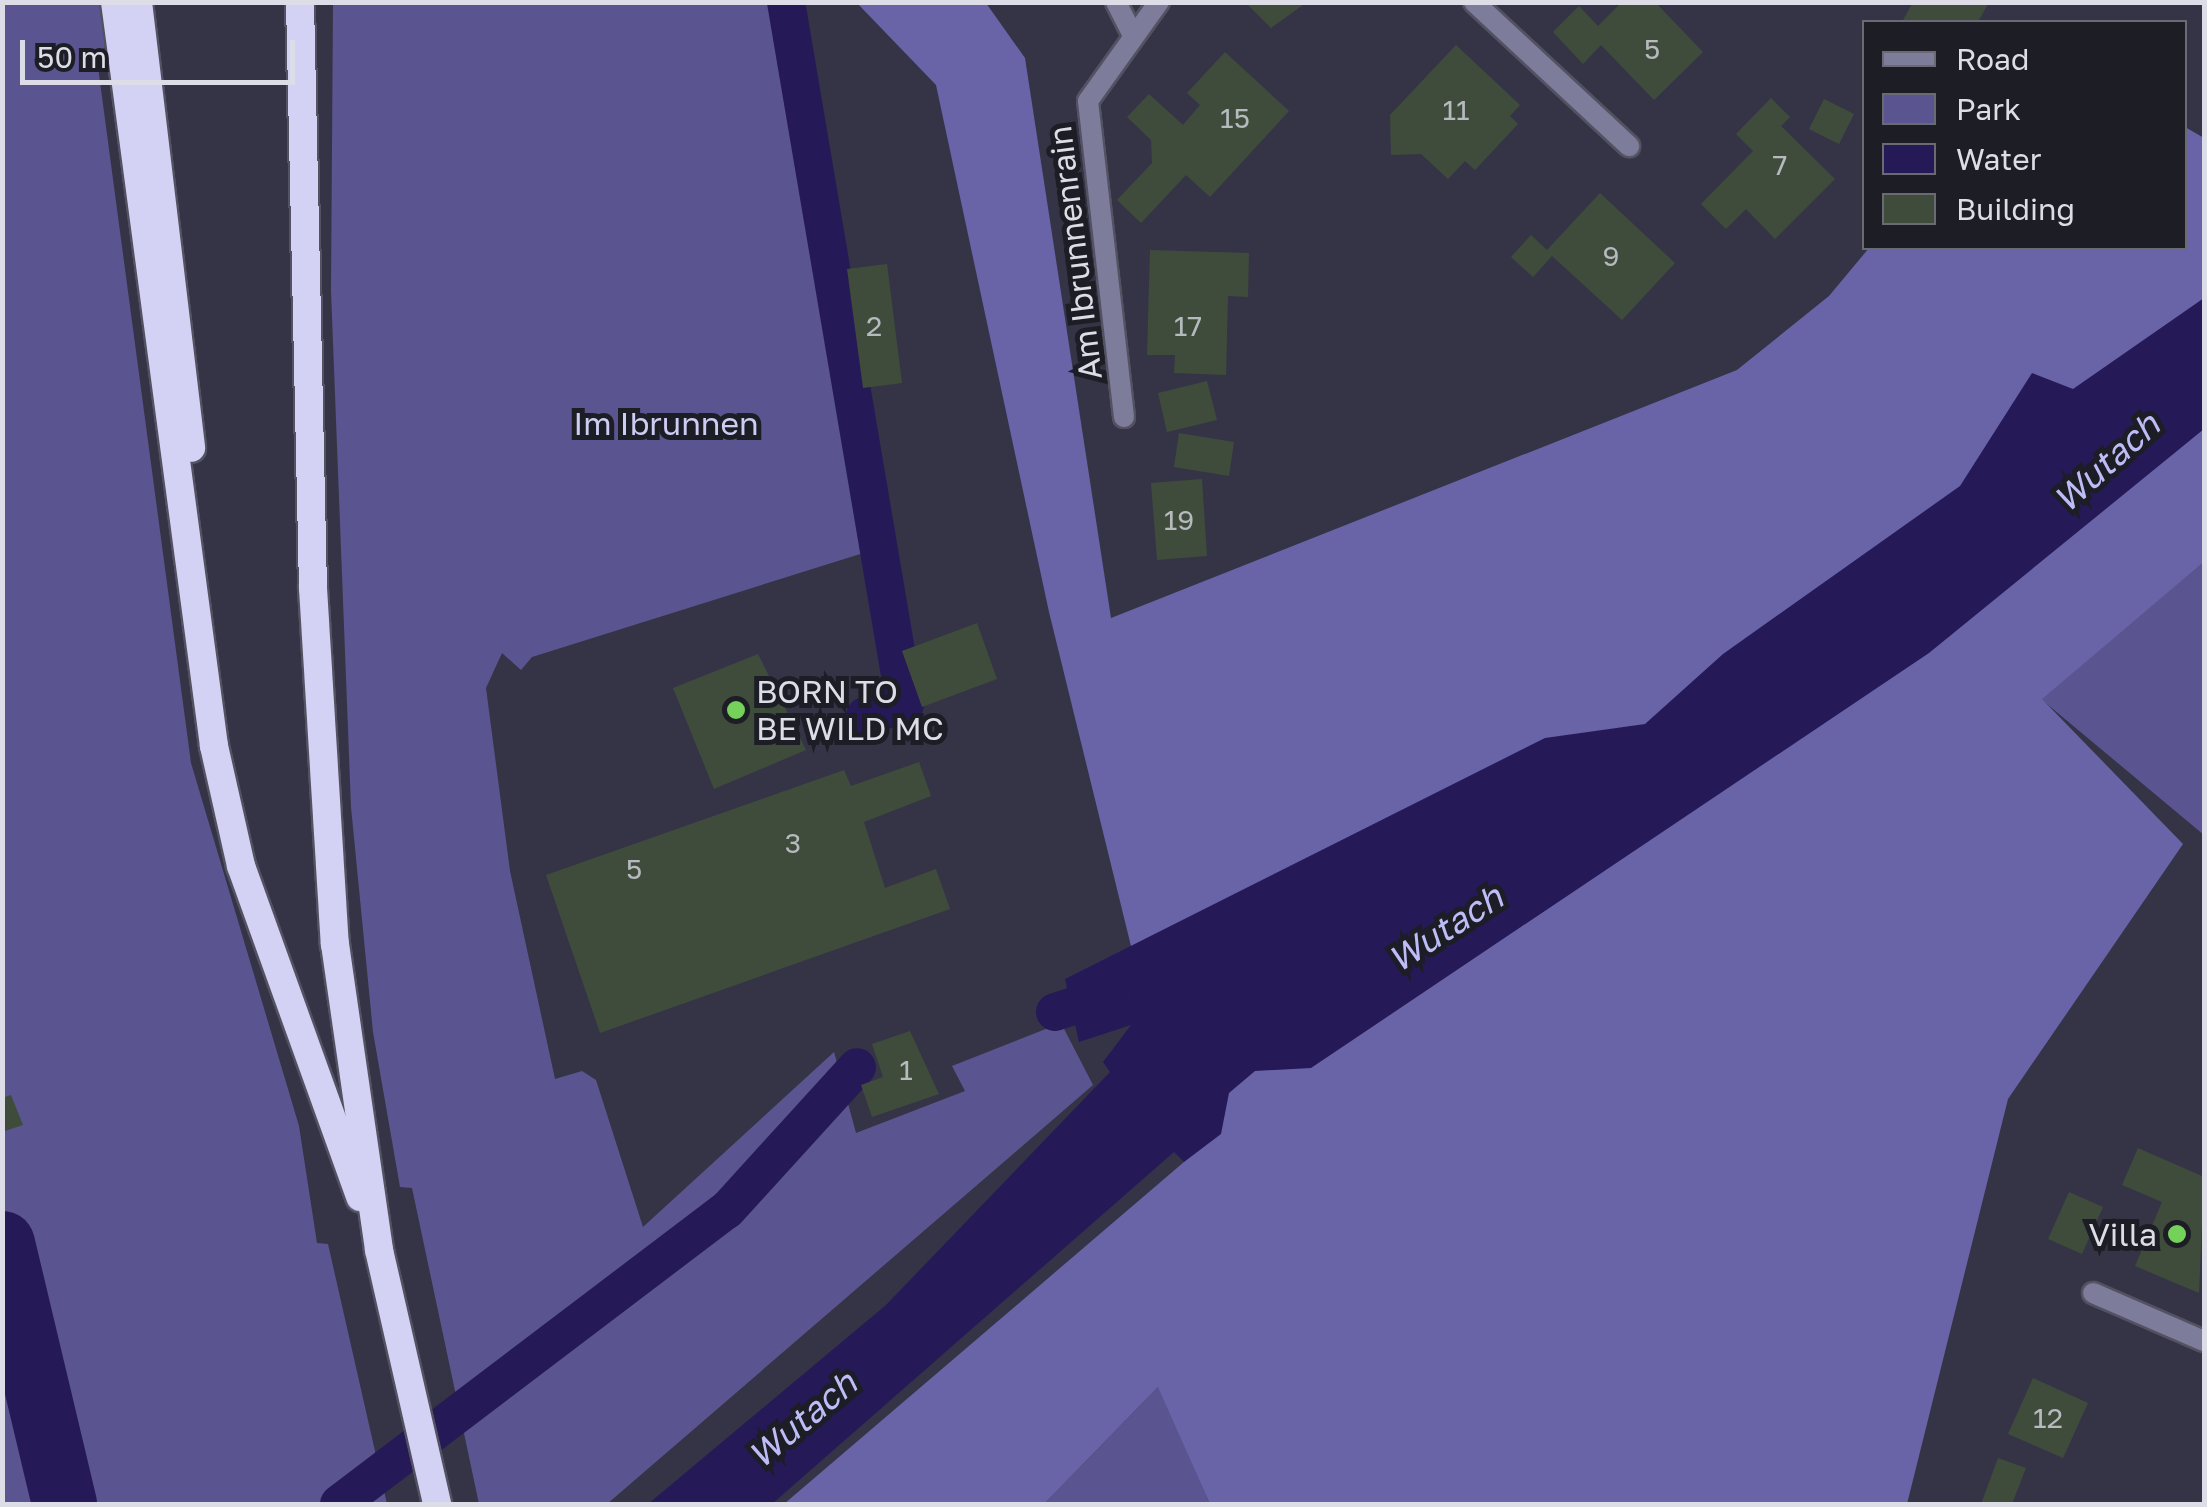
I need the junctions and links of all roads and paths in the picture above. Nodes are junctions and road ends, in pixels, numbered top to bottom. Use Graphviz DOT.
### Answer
graph roads {
  1 [pos="114,2"];
  2 [pos="138,2"];
  3 [pos="300,2"];
  4 [pos="1116,2"];
  5 [pos="1159,2"];
  6 [pos="1474,2"];
  7 [pos="1134,36"];
  8 [pos="1629,146"];
  9 [pos="1124,416"];
  10 [pos="200,620"];
  11 [pos="380,1250"];
  12 [pos="2092,1294"];
  13 [pos="2204,1342"];
  14 [pos="437,1504"];
  1 -- 10 [label="highway"];
  2 -- 10 [label="highway"];
  3 -- 11 [label="highway"];
  4 -- 7 [label="street"];
  5 -- 7 [label="street, Am Ibrunnenrain"];
  6 -- 8 [label="street"];
  7 -- 9 [label="street, Am Ibrunnenrain"];
  10 -- 11 [label="highway"];
  11 -- 14 [label="highway"];
  12 -- 13 [label="street"];
}
